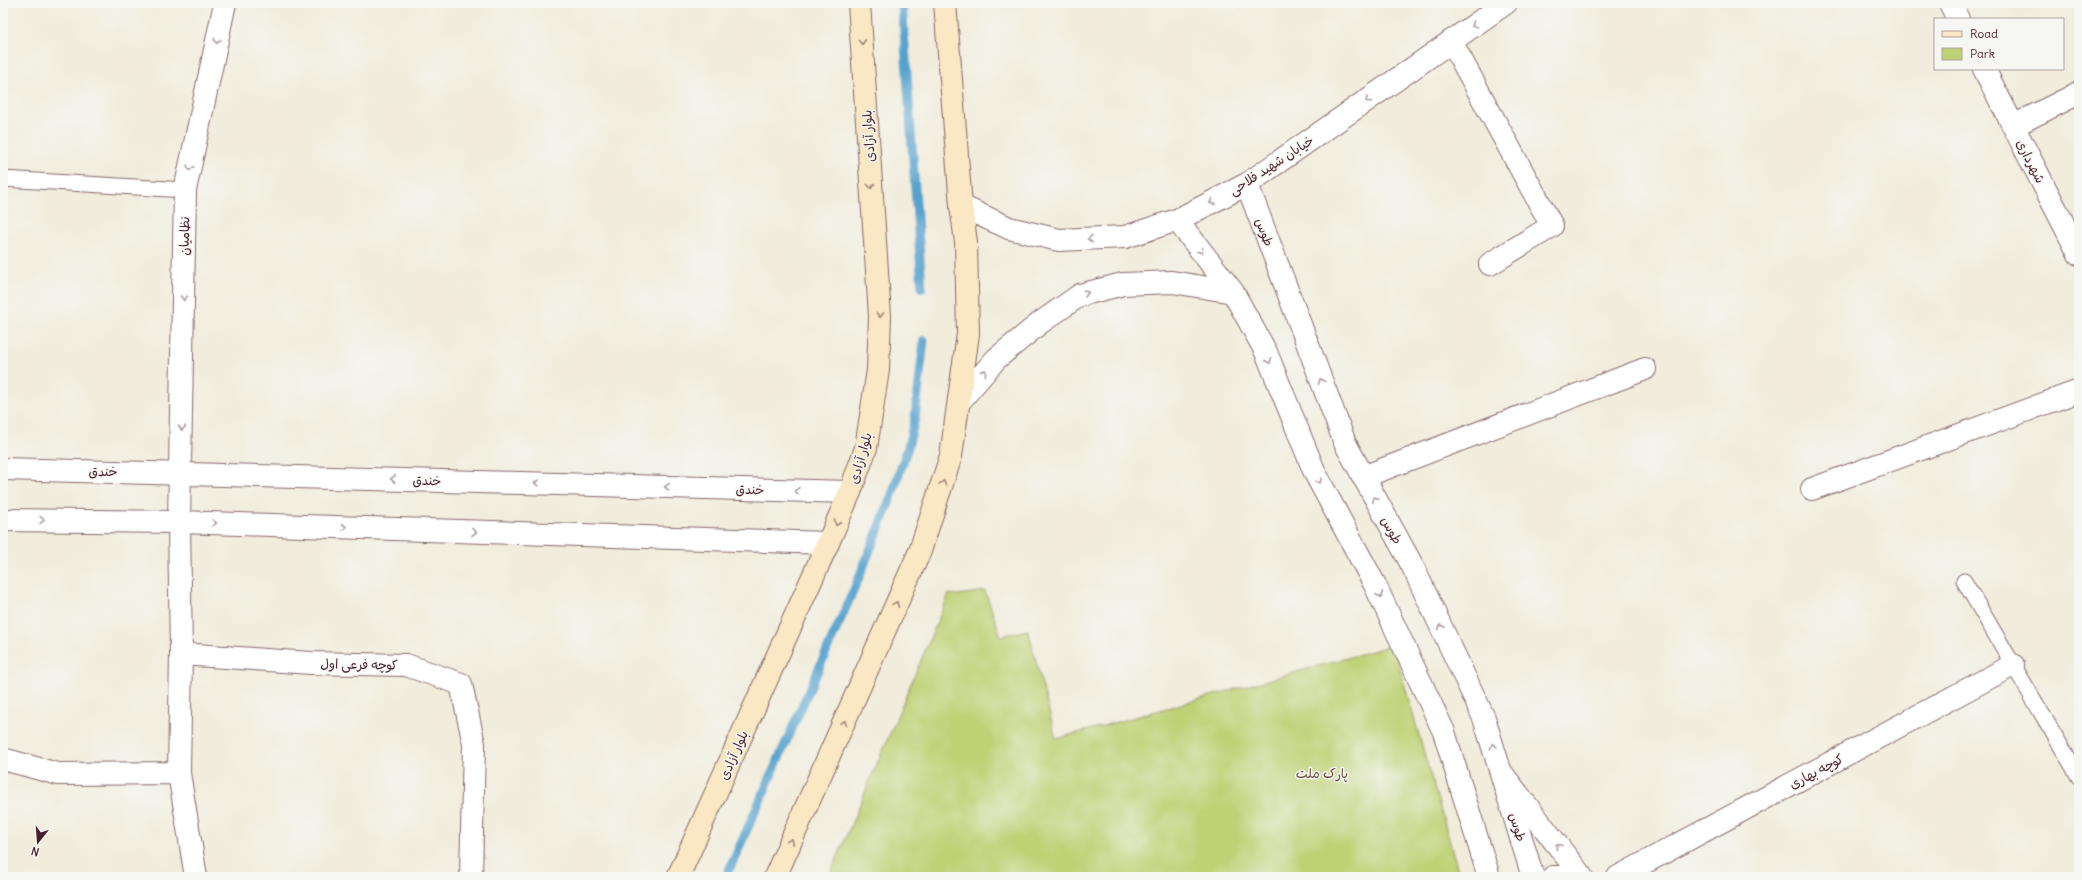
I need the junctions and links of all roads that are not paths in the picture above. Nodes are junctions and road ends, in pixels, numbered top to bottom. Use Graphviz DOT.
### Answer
graph roads {
  1 [pos="225,3"];
  2 [pos="859,3"];
  3 [pos="945,3"];
  4 [pos="1506,3"];
  5 [pos="1950,3"];
  6 [pos="1958,18"];
  7 [pos="1451,41"];
  8 [pos="1985,70"];
  9 [pos="2079,93"];
  10 [pos="2013,126"];
  11 [pos="3,179"];
  12 [pos="1247,184"];
  13 [pos="185,190"];
  14 [pos="961,206"];
  15 [pos="1177,220"];
  16 [pos="2079,254"];
  17 [pos="1490,264"];
  18 [pos="1233,292"];
  19 [pos="1645,369"];
  20 [pos="2079,391"];
  21 [pos="959,402"];
  22 [pos="3,469"];
  23 [pos="181,473"];
  24 [pos="1363,477"];
  25 [pos="1812,489"];
  26 [pos="850,492"];
  27 [pos="3,520"];
  28 [pos="179,522"];
  29 [pos="828,543"];
  30 [pos="1964,581"];
  31 [pos="181,654"];
  32 [pos="2013,665"];
  33 [pos="3,759"];
  34 [pos="1500,770"];
  35 [pos="179,772"];
  36 [pos="2079,777"];
  37 [pos="196,877"];
  38 [pos="471,877"];
  39 [pos="678,877"];
  40 [pos="775,877"];
  41 [pos="1489,877"];
  42 [pos="1533,877"];
  43 [pos="1553,877"];
  44 [pos="1567,877"];
  45 [pos="1582,877"];
  46 [pos="1618,877"];
  1 -- 13 [label="street, نظامیان, one-way"];
  2 -- 26 [label="main road, بلوار آزادی, one-way"];
  3 -- 14 [label="main road"];
  4 -- 7 [label="street, خیابان شهید فلاحی, one-way"];
  5 -- 6 [label="street"];
  7 -- 12 [label="street, خیابان شهید فلاحی, one-way"];
  7 -- 17 [label="street"];
  8 -- 10 [label="street, شهرداری"];
  9 -- 10 [label="street"];
  10 -- 16 [label="street, شهرداری"];
  11 -- 13 [label="lane"];
  12 -- 15 [label="street, خیابان شهید فلاحی, one-way"];
  24 -- 12 [label="street, طوس, one-way"];
  13 -- 23 [label="street, نظامیان, one-way"];
  15 -- 14 [label="street, خیابان شهید فلاحی, one-way"];
  14 -- 21 [label="main road"];
  15 -- 18 [label="street, one-way"];
  21 -- 18 [label="street, one-way"];
  18 -- 41 [label="street, one-way"];
  19 -- 24 [label="street"];
  20 -- 25 [label="street"];
  40 -- 21 [label="main road, one-way"];
  22 -- 23 [label="street, خندق"];
  26 -- 23 [label="street, خندق, one-way"];
  23 -- 28 [label="street, نظامیان"];
  34 -- 24 [label="street, طوس, one-way"];
  26 -- 29 [label="main road, بلوار آزادی, one-way"];
  27 -- 28 [label="street, one-way"];
  28 -- 29 [label="street, one-way"];
  28 -- 31 [label="street, نظامیان"];
  29 -- 39 [label="main road, بلوار آزادی"];
  30 -- 32 [label="lane"];
  31 -- 35 [label="street, نظامیان"];
  31 -- 38 [label="street, کوچه فرعی اول"];
  32 -- 36 [label="lane"];
  32 -- 46 [label="street, کوچه بهاری"];
  33 -- 35 [label="street"];
  34 -- 42 [label="street, طوس"];
  45 -- 34 [label="street, one-way"];
  35 -- 37 [label="street, نظامیان"];
  43 -- 44 [label="street"];
}
